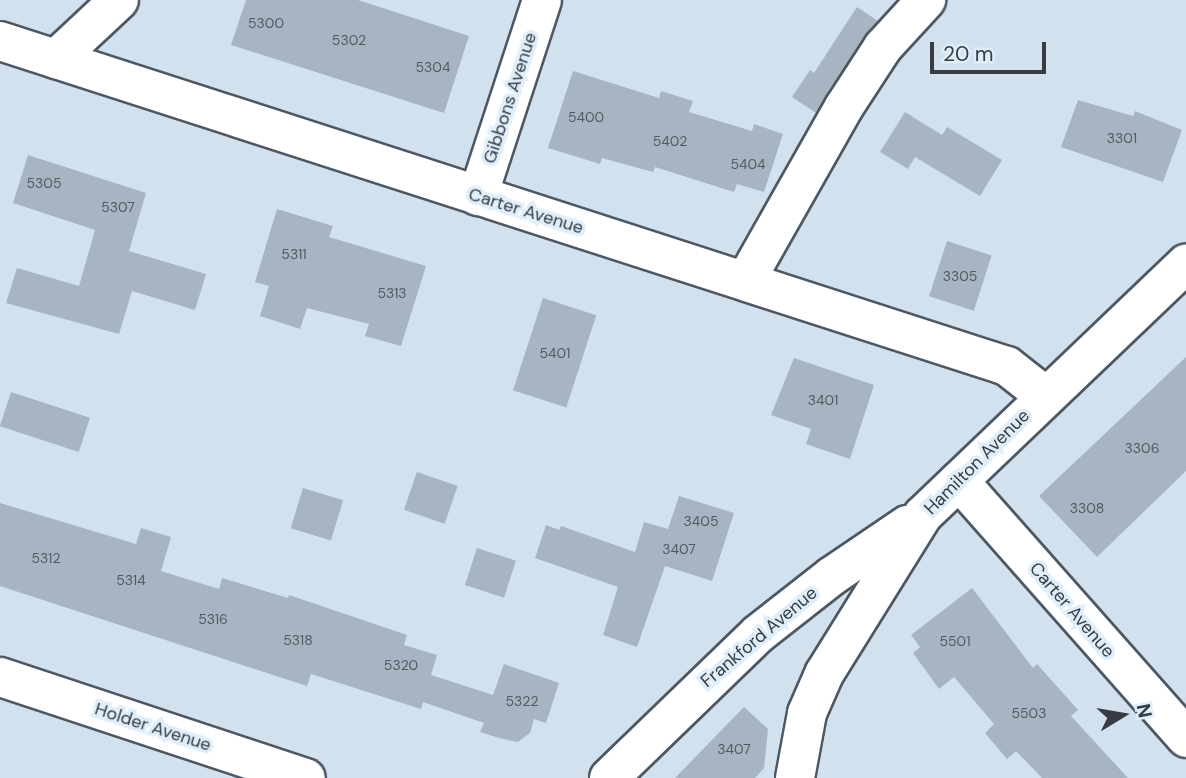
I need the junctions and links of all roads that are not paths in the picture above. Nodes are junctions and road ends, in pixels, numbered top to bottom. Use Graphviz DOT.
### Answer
graph roads {
  1 [pos="119,0"];
  2 [pos="542,0"];
  3 [pos="926,0"];
  4 [pos="0,41"];
  5 [pos="56,59"];
  6 [pos="478,196"];
  7 [pos="1186,264"];
  8 [pos="746,280"];
  9 [pos="1044,395"];
  10 [pos="958,481"];
  11 [pos="923,514"];
  12 [pos="0,677"];
  13 [pos="1186,738"];
  14 [pos="306,778"];
  15 [pos="609,778"];
  16 [pos="794,778"];
  1 -- 5 [label="street"];
  2 -- 6 [label="street, Gibbons Avenue"];
  3 -- 8 [label="street"];
  4 -- 5 [label="street, Carter Avenue"];
  5 -- 6 [label="street, Carter Avenue"];
  6 -- 8 [label="street, Carter Avenue"];
  7 -- 9 [label="street, Hamilton Avenue"];
  8 -- 9 [label="street, Carter Avenue"];
  9 -- 10 [label="street, Hamilton Avenue"];
  10 -- 11 [label="street, Hamilton Avenue"];
  10 -- 13 [label="street, Carter Avenue"];
  11 -- 15 [label="street, Frankford Avenue"];
  11 -- 16 [label="street, Hamilton Avenue"];
  12 -- 14 [label="street, Holder Avenue"];
}
